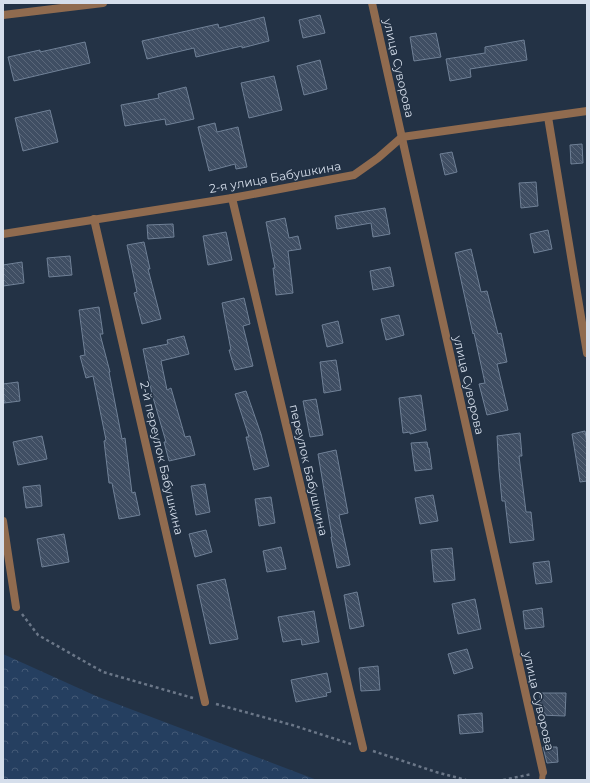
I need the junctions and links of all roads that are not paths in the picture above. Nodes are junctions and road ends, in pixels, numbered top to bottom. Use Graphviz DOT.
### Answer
graph roads {
  1 [pos="103,3"];
  2 [pos="372,3"];
  3 [pos="3,15"];
  4 [pos="587,111"];
  5 [pos="548,117"];
  6 [pos="402,137"];
  7 [pos="232,198"];
  8 [pos="94,219"];
  9 [pos="3,234"];
  10 [pos="587,353"];
  11 [pos="3,521"];
  12 [pos="16,607"];
  13 [pos="205,702"];
  14 [pos="363,748"];
  15 [pos="542,776"];
  1 -- 3 [label="street"];
  2 -- 6 [label="street, улица Суворова"];
  4 -- 5 [label="street"];
  5 -- 6 [label="street"];
  5 -- 10 [label="street"];
  6 -- 7 [label="street, 2-я улица Бабушкина"];
  6 -- 15 [label="street, улица Суворова"];
  7 -- 8 [label="street, 2-я улица Бабушкина"];
  7 -- 14 [label="street, переулок Бабушкина"];
  8 -- 9 [label="street, 2-я улица Бабушкина"];
  8 -- 13 [label="street, 2-й переулок Бабушкина"];
  11 -- 12 [label="street"];
}
